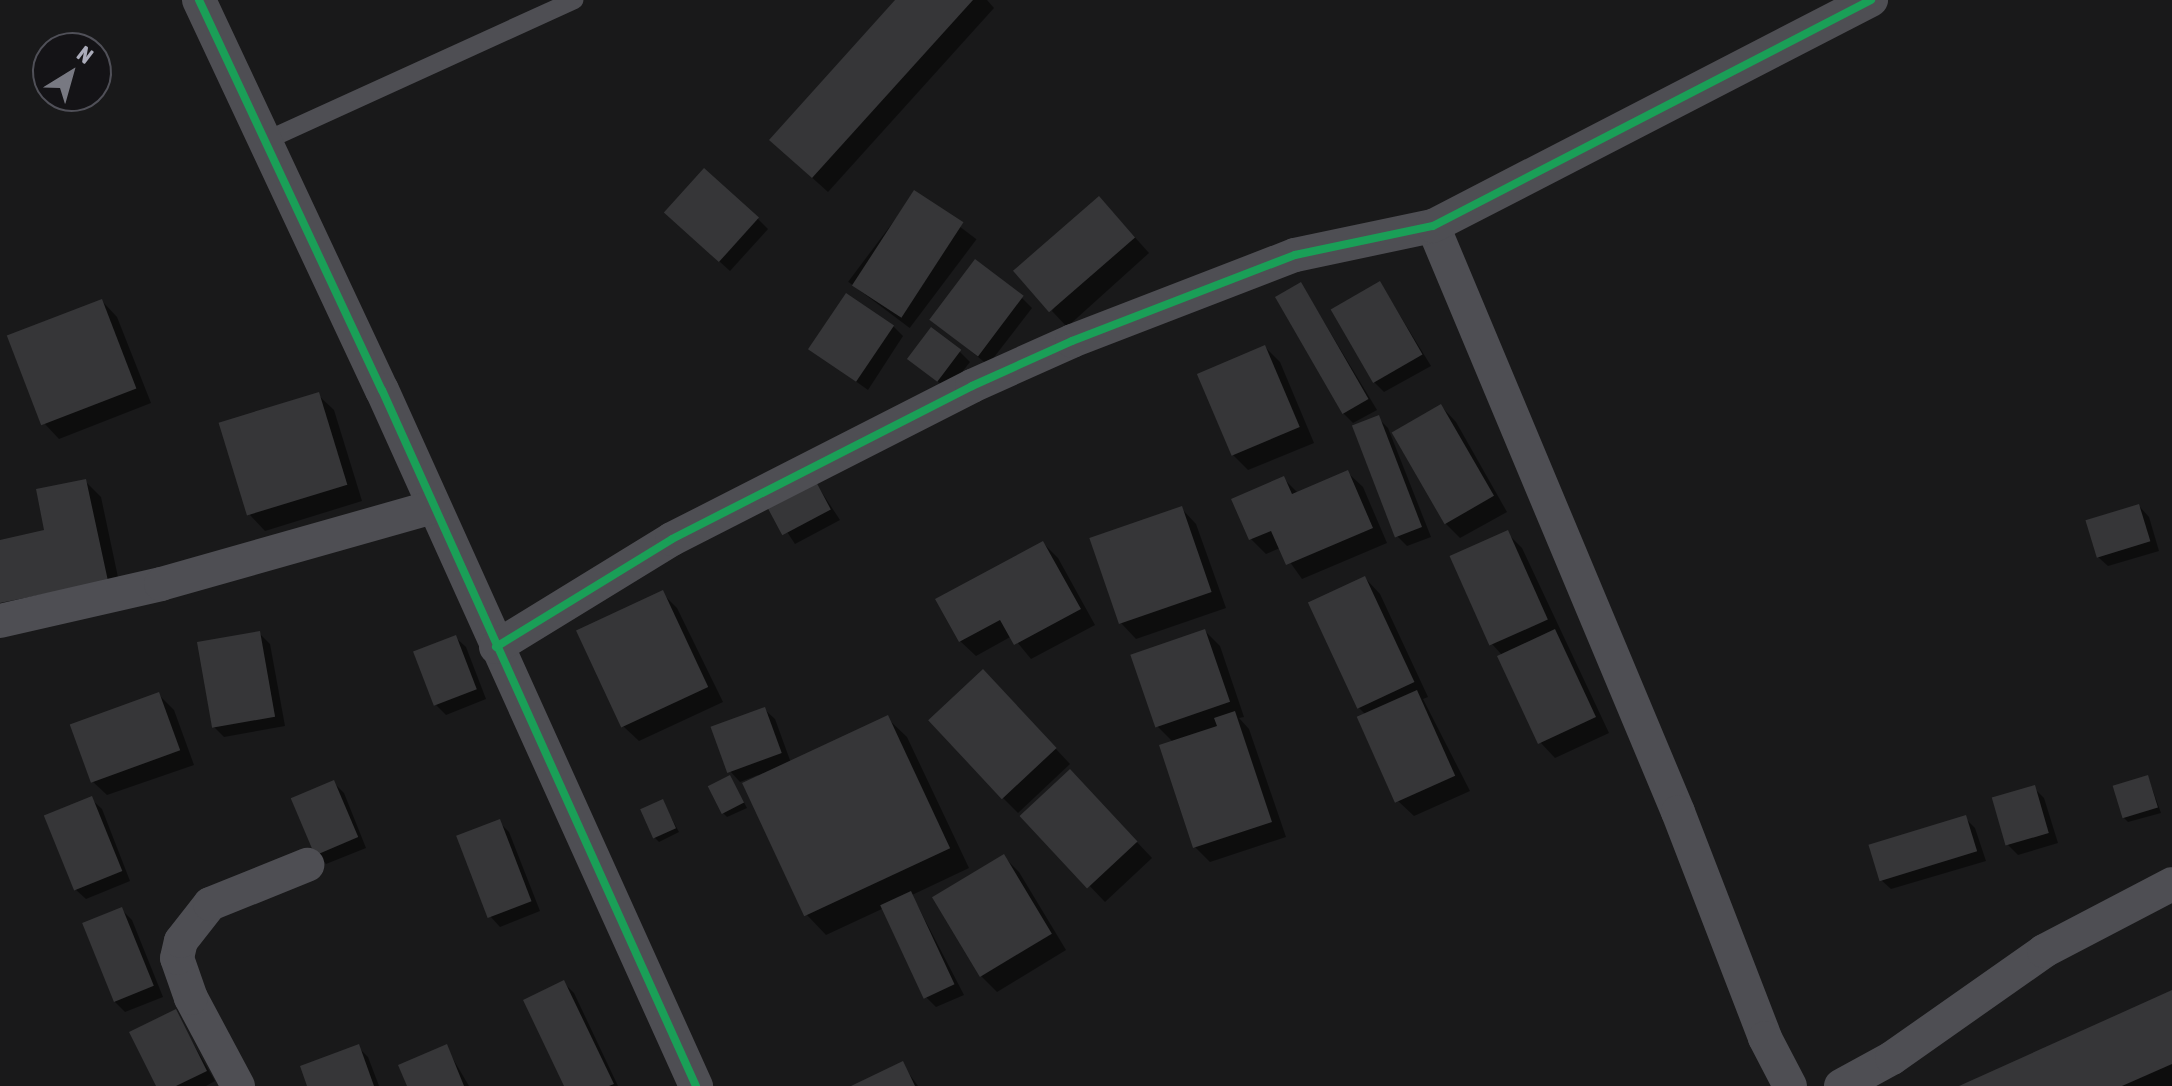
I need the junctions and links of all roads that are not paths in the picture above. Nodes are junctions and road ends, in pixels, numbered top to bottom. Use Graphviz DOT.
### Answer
graph roads {
  1 [pos="199,0"];
  2 [pos="574,0"];
  3 [pos="1871,0"];
  4 [pos="265,141"];
  5 [pos="1433,226"];
  6 [pos="433,507"];
  7 [pos="0,621"];
  8 [pos="496,647"];
  9 [pos="307,865"];
  10 [pos="2172,884"];
  11 [pos="238,1086"];
  12 [pos="696,1086"];
  13 [pos="1790,1086"];
  14 [pos="1841,1086"];
  1 -- 4 [label="street"];
  2 -- 4 [label="lane"];
  3 -- 5 [label="street"];
  4 -- 6 [label="street"];
  5 -- 8 [label="street"];
  5 -- 13 [label="street"];
  6 -- 7 [label="street"];
  6 -- 8 [label="street"];
  8 -- 12 [label="street"];
  9 -- 11 [label="street"];
  10 -- 14 [label="street"];
}
